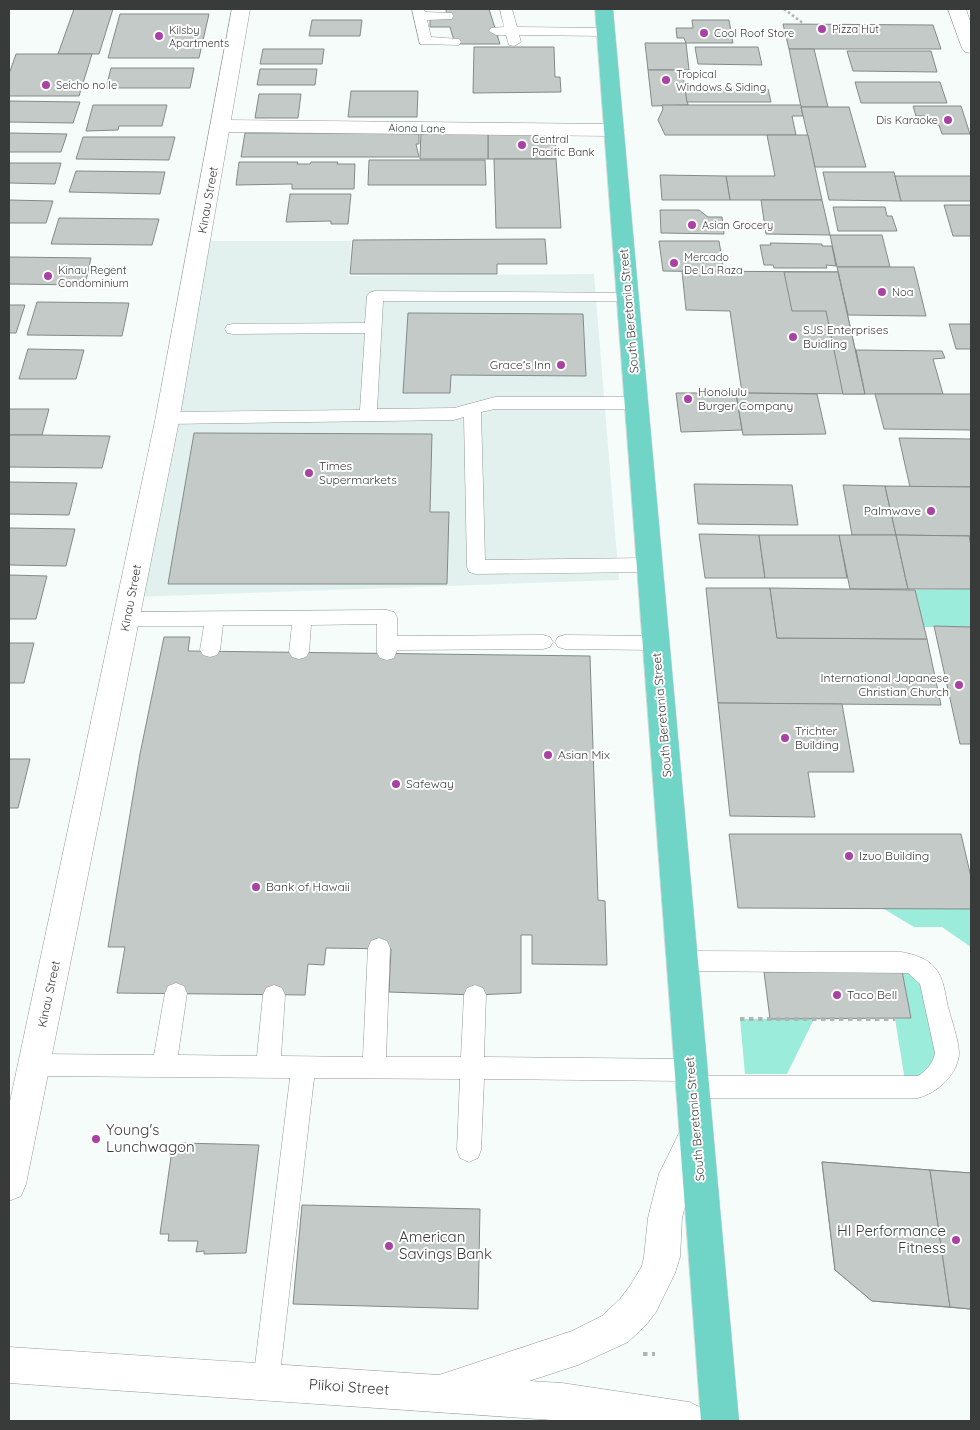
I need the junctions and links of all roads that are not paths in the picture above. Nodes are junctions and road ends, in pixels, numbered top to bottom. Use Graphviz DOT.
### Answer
graph roads {
  1 [pos="240,9"];
  2 [pos="604,9"];
  3 [pos="957,9"];
  4 [pos="419,12"];
  5 [pos="507,12"];
  6 [pos="491,15"];
  7 [pos="447,16"];
  8 [pos="511,31"];
  9 [pos="606,32"];
  10 [pos="452,36"];
  11 [pos="497,36"];
  12 [pos="971,48"];
  13 [pos="221,126"];
  14 [pos="614,130"];
  15 [pos="627,296"];
  16 [pos="373,328"];
  17 [pos="233,329"];
  18 [pos="637,403"];
  19 [pos="472,408"];
  20 [pos="368,415"];
  21 [pos="167,418"];
  22 [pos="650,565"];
  23 [pos="302,618"];
  24 [pos="214,619"];
  25 [pos="127,620"];
  26 [pos="543,642"];
  27 [pos="565,642"];
  28 [pos="656,643"];
  29 [pos="210,650"];
  30 [pos="298,652"];
  31 [pos="379,948"];
  32 [pos="682,961"];
  33 [pos="176,994"];
  34 [pos="274,995"];
  35 [pos="476,995"];
  36 [pos="34,1065"];
  37 [pos="164,1066"];
  38 [pos="268,1067"];
  39 [pos="302,1067"];
  40 [pos="374,1068"];
  41 [pos="474,1069"];
  42 [pos="692,1079"];
  43 [pos="696,1134"];
  44 [pos="470,1150"];
  45 [pos="9,1184"];
  46 [pos="9,1365"];
  47 [pos="266,1382"];
  48 [pos="438,1393"];
  49 [pos="562,1412"];
  50 [pos="689,1421"];
  51 [pos="720,1421"];
  1 -- 13 [label="main road, Kinau Street"];
  2 -- 9 [label="main road, South Beretania Street"];
  3 -- 12 [label="main road"];
  4 -- 7 [label="lane"];
  4 -- 10 [label="lane"];
  5 -- 6 [label="lane"];
  5 -- 8 [label="lane"];
  8 -- 9 [label="lane"];
  8 -- 11 [label="lane"];
  9 -- 14 [label="main road, South Beretania Street"];
  13 -- 14 [label="main road, Aiona Lane"];
  13 -- 21 [label="main road, Kinau Street"];
  14 -- 15 [label="main road, South Beretania Street"];
  15 -- 16 [label="lane"];
  15 -- 18 [label="main road, South Beretania Street"];
  16 -- 17 [label="lane"];
  16 -- 20 [label="lane"];
  18 -- 19 [label="lane"];
  18 -- 22 [label="main road, South Beretania Street"];
  19 -- 20 [label="lane"];
  19 -- 22 [label="lane"];
  20 -- 21 [label="lane"];
  21 -- 25 [label="main road, Kinau Street"];
  22 -- 28 [label="main road, South Beretania Street"];
  23 -- 24 [label="lane"];
  23 -- 26 [label="lane"];
  23 -- 30 [label="lane"];
  24 -- 25 [label="lane"];
  24 -- 29 [label="lane"];
  25 -- 36 [label="main road, Kinau Street"];
  27 -- 28 [label="lane"];
  28 -- 32 [label="main road, South Beretania Street"];
  31 -- 40 [label="lane"];
  32 -- 42 [label="main road, South Beretania Street"];
  32 -- 42 [label="lane"];
  33 -- 37 [label="lane"];
  34 -- 38 [label="lane"];
  35 -- 41 [label="lane"];
  36 -- 37 [label="lane"];
  36 -- 45 [label="main road, Kinau Street"];
  37 -- 38 [label="lane"];
  38 -- 39 [label="lane"];
  39 -- 40 [label="lane"];
  39 -- 47 [label="lane"];
  40 -- 41 [label="lane"];
  41 -- 42 [label="lane"];
  41 -- 44 [label="lane"];
  42 -- 43 [label="main road, South Beretania Street"];
  43 -- 48 [label="main road"];
  43 -- 51 [label="main road, South Beretania Street"];
  46 -- 47 [label="main road, Piikoi Street"];
  47 -- 48 [label="main road, Piikoi Street"];
  48 -- 49 [label="main road, Piikoi Street"];
  49 -- 50 [label="main road, Piikoi Street"];
}
